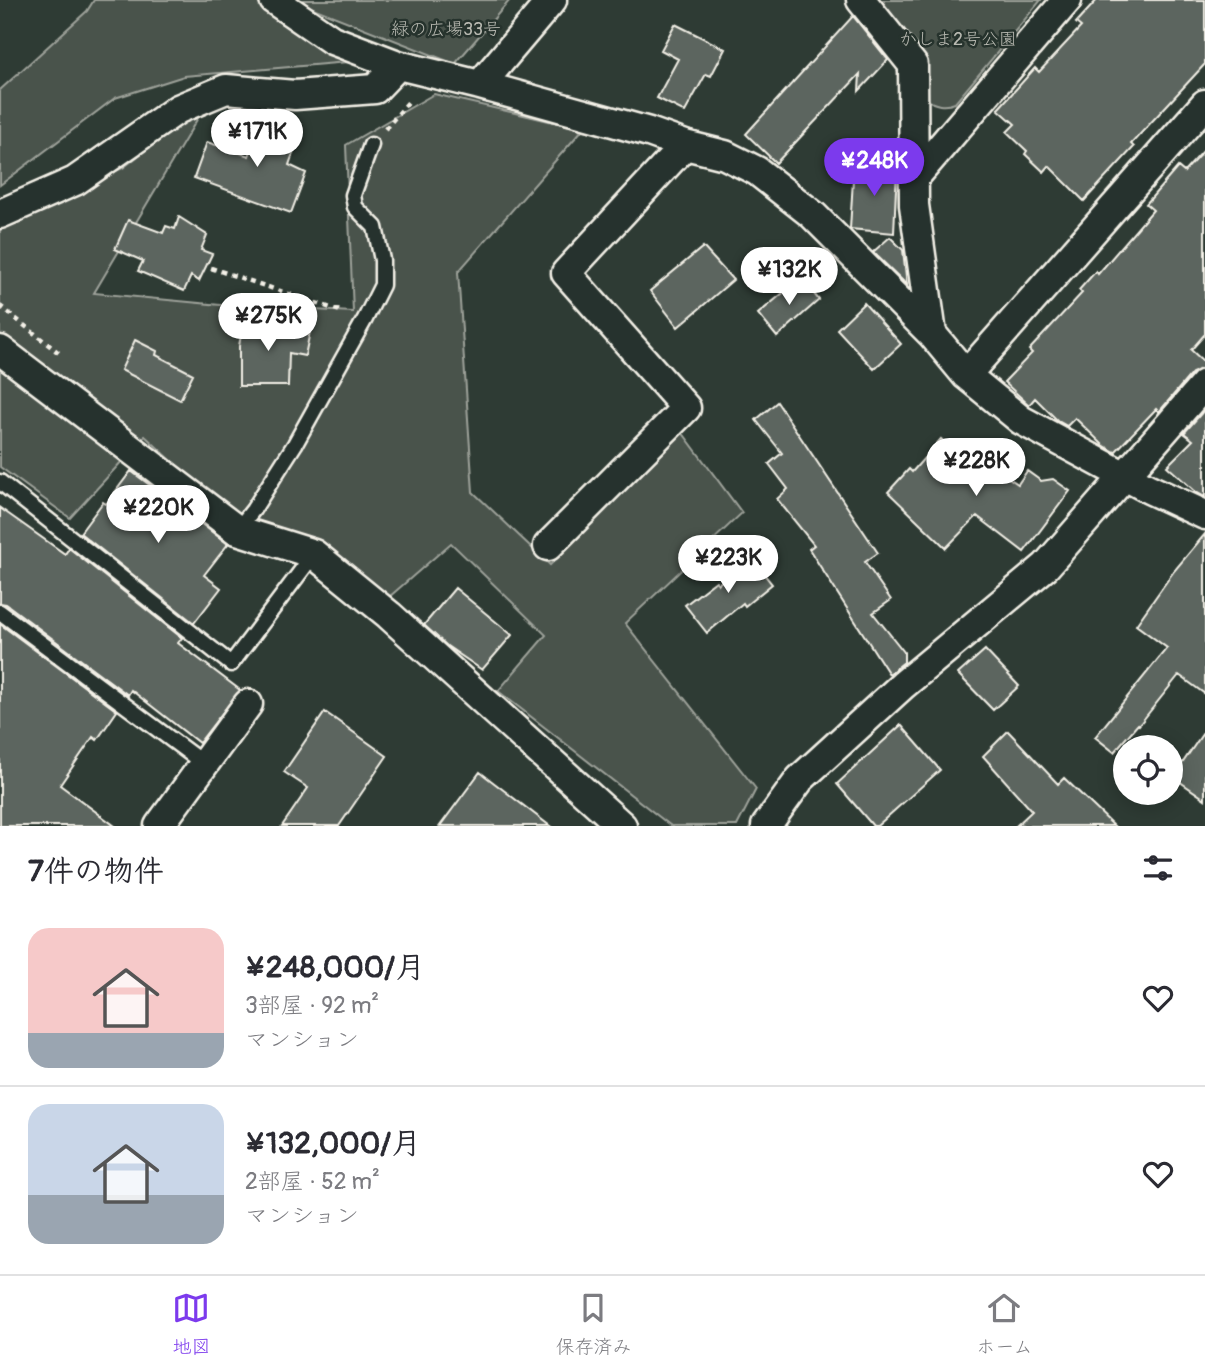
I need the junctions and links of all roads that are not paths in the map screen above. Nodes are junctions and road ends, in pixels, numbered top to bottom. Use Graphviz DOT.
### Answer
graph roads {
  1 [pos="552,0"];
  2 [pos="861,0"];
  3 [pos="1067,0"];
  4 [pos="280,2"];
  5 [pos="398,65"];
  6 [pos="480,85"];
  7 [pos="1205,104"];
  8 [pos="371,145"];
  9 [pos="685,145"];
  10 [pos="915,177"];
  11 [pos="0,214"];
  12 [pos="932,334"];
  13 [pos="0,350"];
  14 [pos="966,374"];
  15 [pos="1205,384"];
  16 [pos="1124,477"];
  17 [pos="0,482"];
  18 [pos="1205,515"];
  19 [pos="237,530"];
  20 [pos="548,546"];
  21 [pos="314,554"];
  22 [pos="0,612"];
  23 [pos="248,704"];
  24 [pos="204,764"];
  25 [pos="159,826"];
  26 [pos="622,826"];
  27 [pos="766,826"];
  1 -- 6 [label="street"];
  2 -- 10 [label="street"];
  3 -- 10 [label="street"];
  4 -- 5 [label="street"];
  5 -- 6 [label="street"];
  5 -- 11 [label="street"];
  6 -- 9 [label="street"];
  7 -- 14 [label="street"];
  8 -- 19 [label="lane"];
  9 -- 12 [label="street"];
  9 -- 20 [label="street"];
  10 -- 12 [label="street"];
  12 -- 14 [label="street"];
  13 -- 19 [label="street"];
  14 -- 16 [label="street"];
  15 -- 16 [label="street"];
  16 -- 18 [label="street"];
  16 -- 27 [label="street"];
  17 -- 21 [label="lane"];
  19 -- 21 [label="street"];
  21 -- 26 [label="street"];
  22 -- 24 [label="lane"];
  23 -- 24 [label="street"];
  24 -- 25 [label="street"];
}
